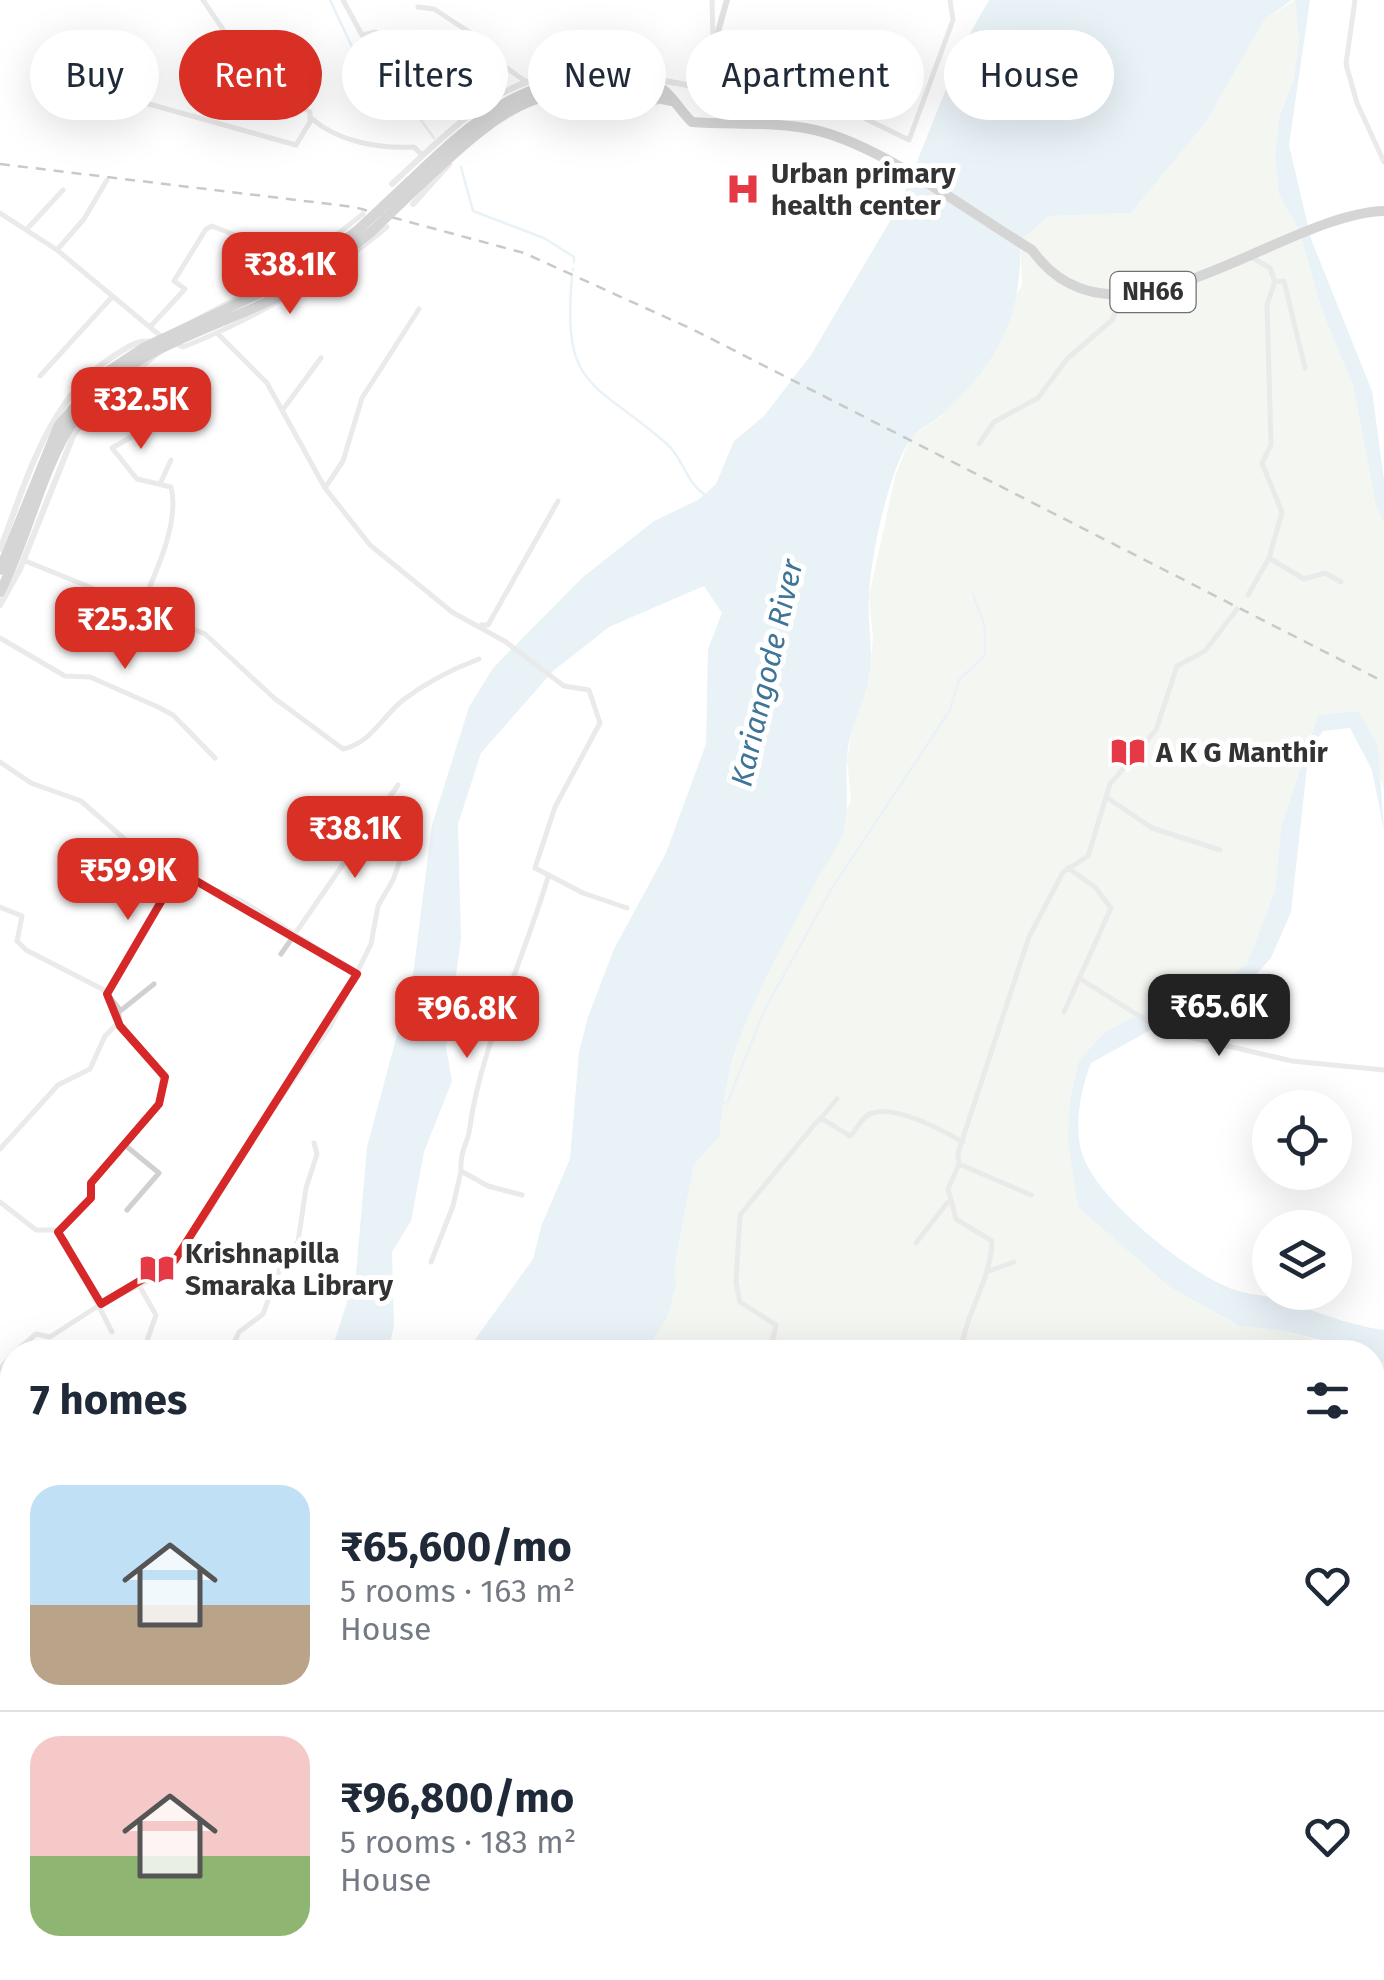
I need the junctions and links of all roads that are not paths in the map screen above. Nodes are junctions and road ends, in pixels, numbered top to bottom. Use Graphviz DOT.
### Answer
graph roads {
  1 [pos="203,0"];
  2 [pos="343,0"];
  3 [pos="712,0"];
  4 [pos="727,0"];
  5 [pos="950,0"];
  6 [pos="1355,0"];
  7 [pos="418,7"];
  8 [pos="223,30"];
  9 [pos="356,30"];
  10 [pos="713,30"];
  11 [pos="719,30"];
  12 [pos="525,81"];
  13 [pos="686,85"];
  14 [pos="508,88"];
  15 [pos="924,97"];
  16 [pos="673,101"];
  17 [pos="194,120"];
  18 [pos="312,120"];
  19 [pos="461,120"];
  20 [pos="866,120"];
  21 [pos="916,120"];
  22 [pos="422,156"];
  23 [pos="1384,162"];
  24 [pos="107,180"];
  25 [pos="415,183"];
  26 [pos="392,184"];
  27 [pos="62,190"];
  28 [pos="413,204"];
  29 [pos="1384,212"];
  30 [pos="0,214"];
  31 [pos="363,214"];
  32 [pos="387,227"];
  33 [pos="26,229"];
  34 [pos="365,230"];
  35 [pos="235,235"];
  36 [pos="57,250"];
  37 [pos="1249,256"];
  38 [pos="1275,282"];
  39 [pos="1124,293"];
  40 [pos="112,296"];
  41 [pos="419,309"];
  42 [pos="188,326"];
  43 [pos="150,328"];
  44 [pos="218,334"];
  45 [pos="176,343"];
  46 [pos="159,344"];
  47 [pos="321,358"];
  48 [pos="1305,368"];
  49 [pos="40,376"];
  50 [pos="140,400"];
  51 [pos="284,408"];
  52 [pos="979,444"];
  53 [pos="170,460"];
  54 [pos="160,484"];
  55 [pos="325,488"];
  56 [pos="558,502"];
  57 [pos="0,550"];
  58 [pos="1269,558"];
  59 [pos="23,560"];
  60 [pos="0,570"];
  61 [pos="1340,582"];
  62 [pos="0,592"];
  63 [pos="1248,595"];
  64 [pos="0,605"];
  65 [pos="140,607"];
  66 [pos="1237,609"];
  67 [pos="478,626"];
  68 [pos="0,638"];
  69 [pos="479,658"];
  70 [pos="215,758"];
  71 [pos="0,762"];
  72 [pos="398,785"];
  73 [pos="1106,797"];
  74 [pos="406,844"];
  75 [pos="1220,850"];
  76 [pos="1068,868"];
  77 [pos="179,870"];
  78 [pos="548,877"];
  79 [pos="0,907"];
  80 [pos="626,908"];
  81 [pos="296,934"];
  82 [pos="281,954"];
  83 [pos="357,974"];
  84 [pos="1079,978"];
  85 [pos="154,984"];
  86 [pos="107,994"];
  87 [pos="119,1012"];
  88 [pos="1064,1012"];
  89 [pos="120,1022"];
  90 [pos="1384,1070"];
  91 [pos="837,1099"];
  92 [pos="821,1118"];
  93 [pos="962,1142"];
  94 [pos="314,1143"];
  95 [pos="126,1146"];
  96 [pos="0,1149"];
  97 [pos="959,1164"];
  98 [pos="461,1171"];
  99 [pos="522,1195"];
  100 [pos="1031,1196"];
  101 [pos="0,1202"];
  102 [pos="948,1202"];
  103 [pos="127,1210"];
  104 [pos="58,1232"];
  105 [pos="916,1243"];
  106 [pos="431,1262"];
  107 [pos="1014,1262"];
  108 [pos="988,1272"];
  109 [pos="140,1287"];
  110 [pos="101,1304"];
  111 [pos="112,1332"];
  112 [pos="29,1340"];
  113 [pos="147,1340"];
  114 [pos="235,1340"];
  115 [pos="773,1340"];
  116 [pos="962,1340"];
  1 -- 8 [label="street"];
  2 -- 9 [label="street"];
  3 -- 10 [label="street"];
  4 -- 11 [label="main road"];
  5 -- 15 [label="street"];
  6 -- 23 [label="street"];
  7 -- 12 [label="street"];
  12 -- 13 [label="street"];
  12 -- 14 [label="street"];
  16 -- 25 [label="highway, NH66"];
  16 -- 25 [label="highway, NH66"];
  16 -- 28 [label="street"];
  16 -- 39 [label="highway, NH66"];
  17 -- 18 [label="street"];
  18 -- 22 [label="street"];
  19 -- 22 [label="street"];
  20 -- 21 [label="street"];
  22 -- 26 [label="street"];
  24 -- 36 [label="street"];
  25 -- 34 [label="highway, NH66, bridge"];
  27 -- 33 [label="street"];
  29 -- 37 [label="highway, NH66"];
  30 -- 33 [label="street"];
  31 -- 42 [label="street"];
  32 -- 44 [label="street"];
  33 -- 36 [label="street"];
  34 -- 42 [label="highway, NH66"];
  34 -- 45 [label="highway, NH66"];
  35 -- 43 [label="street"];
  36 -- 40 [label="street"];
  37 -- 38 [label="street"];
  37 -- 39 [label="highway, NH66"];
  38 -- 48 [label="street"];
  38 -- 58 [label="street"];
  39 -- 52 [label="street"];
  40 -- 43 [label="street"];
  40 -- 49 [label="street"];
  41 -- 55 [label="street"];
  42 -- 45 [label="highway, NH66"];
  42 -- 46 [label="highway, NH66"];
  43 -- 46 [label="street"];
  44 -- 45 [label="street"];
  44 -- 51 [label="street"];
  45 -- 46 [label="highway, NH66"];
  46 -- 57 [label="street"];
  46 -- 59 [label="street"];
  46 -- 60 [label="highway, NH66"];
  46 -- 62 [label="highway, NH66"];
  47 -- 51 [label="street"];
  50 -- 54 [label="street"];
  51 -- 55 [label="street"];
  53 -- 54 [label="street"];
  54 -- 65 [label="street"];
  55 -- 67 [label="street"];
  56 -- 67 [label="street"];
  58 -- 61 [label="street"];
  58 -- 63 [label="street"];
  59 -- 64 [label="street"];
  59 -- 65 [label="street"];
  65 -- 69 [label="street"];
  66 -- 73 [label="street"];
  67 -- 78 [label="street"];
  68 -- 70 [label="street"];
  71 -- 77 [label="street"];
  72 -- 81 [label="street"];
  73 -- 75 [label="street"];
  73 -- 76 [label="street"];
  74 -- 83 [label="street"];
  76 -- 84 [label="street"];
  76 -- 93 [label="street"];
  77 -- 81 [label="street"];
  77 -- 86 [label="street"];
  78 -- 80 [label="street"];
  78 -- 98 [label="street"];
  79 -- 86 [label="street"];
  81 -- 82 [label="street"];
  81 -- 83 [label="street"];
  83 -- 109 [label="street"];
  84 -- 88 [label="street"];
  84 -- 90 [label="street"];
  85 -- 87 [label="street"];
  86 -- 87 [label="street"];
  87 -- 89 [label="street"];
  89 -- 95 [label="street"];
  89 -- 96 [label="street"];
  91 -- 92 [label="street"];
  92 -- 93 [label="street"];
  92 -- 115 [label="street"];
  93 -- 97 [label="street"];
  94 -- 114 [label="street"];
  95 -- 103 [label="street"];
  95 -- 104 [label="street"];
  97 -- 100 [label="street"];
  97 -- 102 [label="street"];
  98 -- 99 [label="street"];
  98 -- 106 [label="street"];
  101 -- 104 [label="street"];
  102 -- 105 [label="street"];
  102 -- 108 [label="street"];
  104 -- 110 [label="street"];
  107 -- 108 [label="street"];
  108 -- 116 [label="street"];
  109 -- 110 [label="street"];
  109 -- 113 [label="street"];
  110 -- 111 [label="street"];
  110 -- 112 [label="street"];
}
